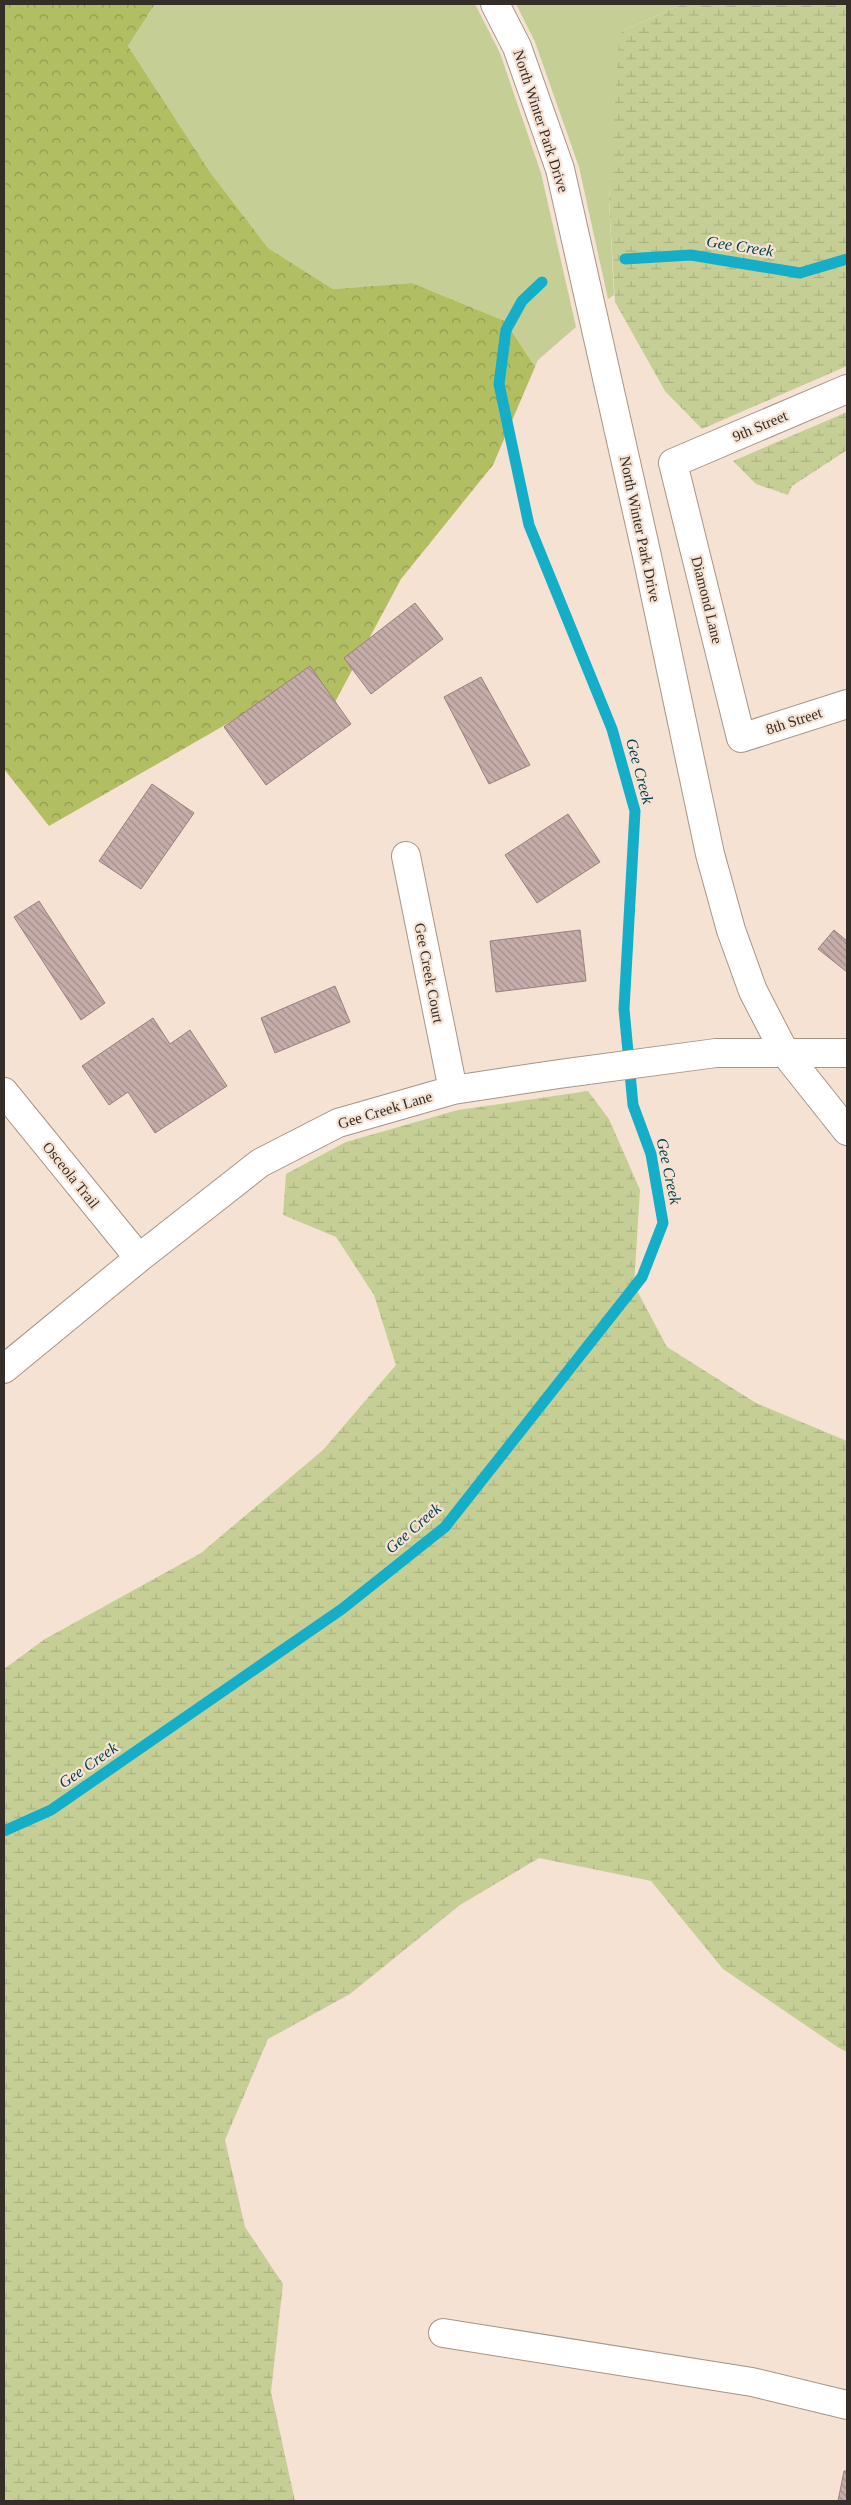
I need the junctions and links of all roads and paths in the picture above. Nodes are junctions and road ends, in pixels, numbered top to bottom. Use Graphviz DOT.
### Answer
graph roads {
  1 [pos="495,4"];
  2 [pos="847,389"];
  3 [pos="673,463"];
  4 [pos="847,704"];
  5 [pos="741,738"];
  6 [pos="406,856"];
  7 [pos="847,1053"];
  8 [pos="785,1054"];
  9 [pos="453,1090"];
  10 [pos="4,1092"];
  11 [pos="847,1131"];
  12 [pos="139,1258"];
  13 [pos="4,1369"];
  14 [pos="443,2333"];
  15 [pos="847,2405"];
  1 -- 8 [label="street, North Winter Park Drive"];
  2 -- 3 [label="street, 9th Street"];
  3 -- 5 [label="street, Diamond Lane"];
  4 -- 5 [label="street, 8th Street"];
  6 -- 9 [label="street, Gee Creek Court"];
  7 -- 8 [label="street, Gee Creek Lane"];
  8 -- 9 [label="street, Gee Creek Lane"];
  8 -- 11 [label="street, North Winter Park Drive"];
  9 -- 12 [label="street, Gee Creek Lane"];
  10 -- 12 [label="street, Osceola Trail"];
  12 -- 13 [label="street, Gee Creek Lane"];
  14 -- 15 [label="street"];
}
